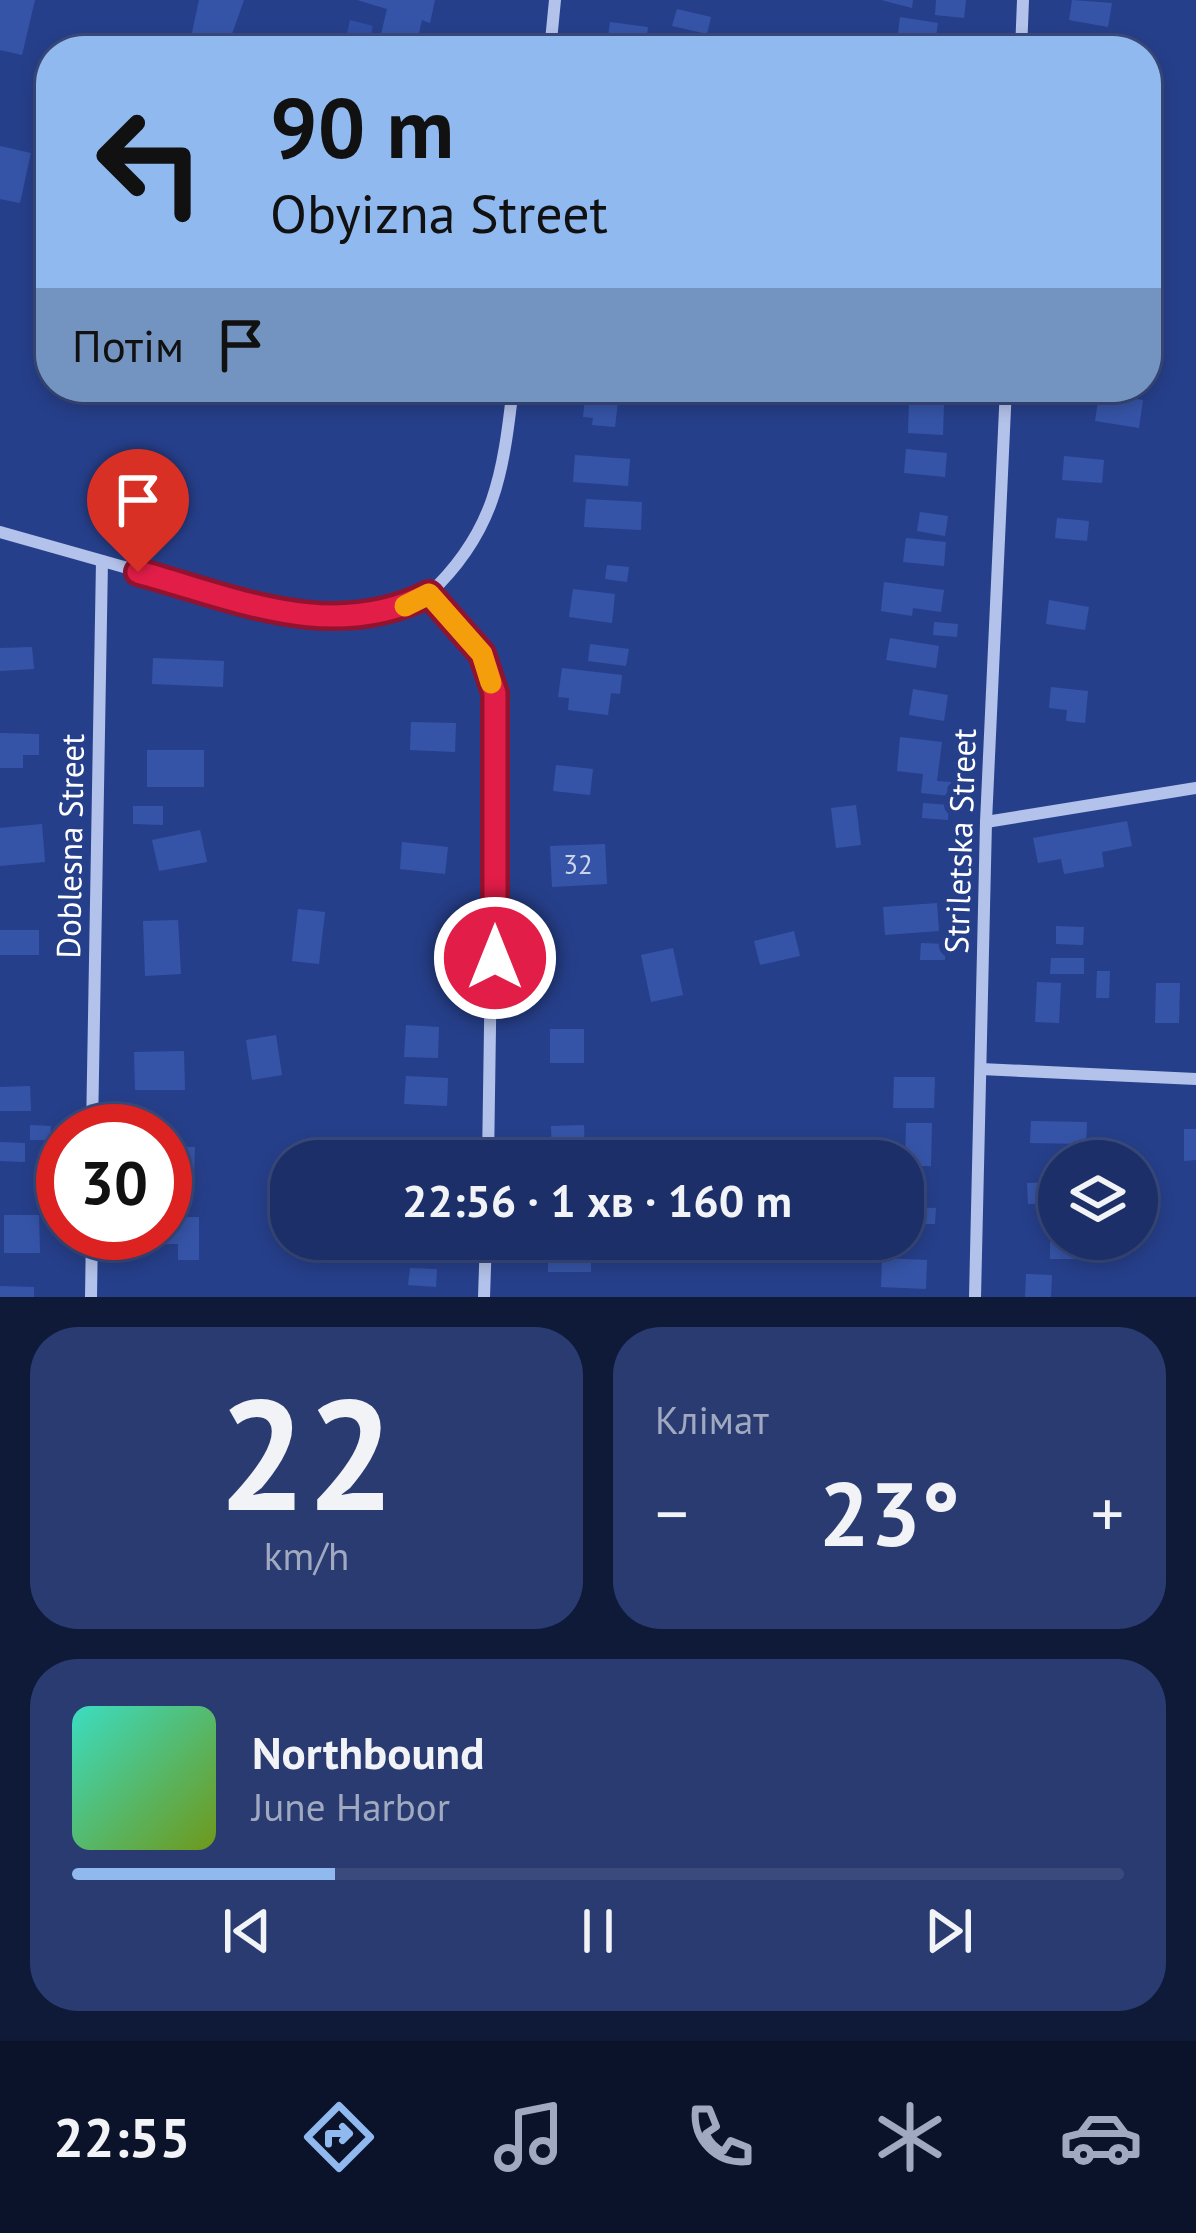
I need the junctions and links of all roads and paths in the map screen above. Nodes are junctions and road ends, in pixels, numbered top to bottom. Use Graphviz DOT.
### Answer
graph roads {
  1 [pos="555,0"];
  2 [pos="1023,0"];
  3 [pos="551,36"];
  4 [pos="1022,36"];
  5 [pos="511,402"];
  6 [pos="1005,402"];
  7 [pos="0,532"];
  8 [pos="102,561"];
  9 [pos="429,594"];
  10 [pos="1196,788"];
  11 [pos="986,822"];
  12 [pos="981,1069"];
  13 [pos="1196,1079"];
  14 [pos="92,1104"];
  15 [pos="488,1140"];
  16 [pos="92,1260"];
  17 [pos="485,1260"];
  18 [pos="91,1297"];
  19 [pos="484,1297"];
  20 [pos="975,1297"];
  1 -- 3 [label="street"];
  2 -- 4 [label="street"];
  5 -- 9 [label="street"];
  6 -- 11 [label="street, Striletska Street"];
  7 -- 8 [label="street"];
  8 -- 9 [label="street"];
  8 -- 14 [label="street, Doblesna Street"];
  9 -- 15 [label="street"];
  10 -- 11 [label="street"];
  11 -- 12 [label="street, Striletska Street"];
  12 -- 13 [label="street"];
  12 -- 20 [label="street, Striletska Street"];
  16 -- 18 [label="street"];
  17 -- 19 [label="street"];
}
